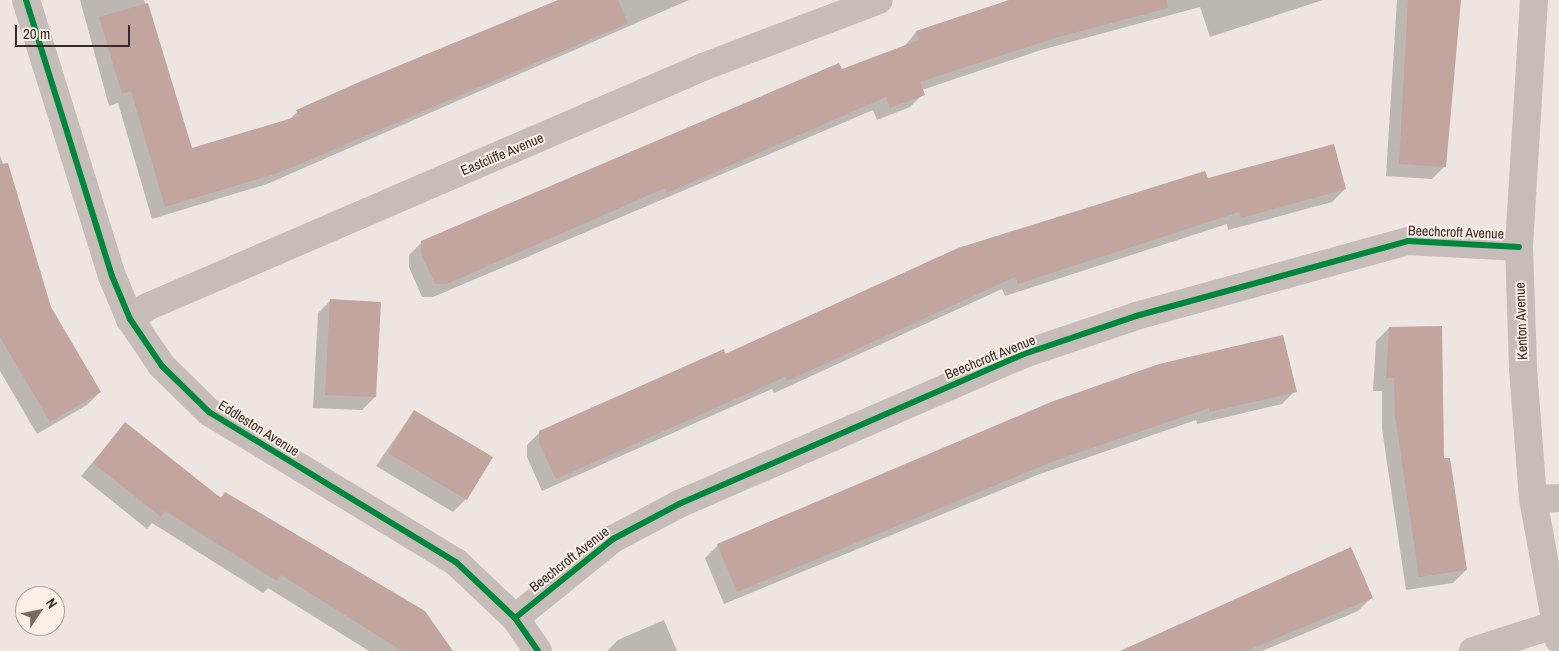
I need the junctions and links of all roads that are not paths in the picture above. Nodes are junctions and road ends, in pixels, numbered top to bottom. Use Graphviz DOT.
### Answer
graph roads {
  1 [pos="26,0"];
  2 [pos="879,0"];
  3 [pos="1534,0"];
  4 [pos="1519,247"];
  5 [pos="130,319"];
  6 [pos="1546,498"];
  7 [pos="515,618"];
  8 [pos="1557,633"];
  9 [pos="538,651"];
  10 [pos="1472,651"];
  1 -- 5 [label="street, Eddleston Avenue"];
  2 -- 5 [label="street, Eastcliffe Avenue"];
  3 -- 4 [label="street, Kenton Avenue"];
  4 -- 6 [label="street, Kenton Avenue"];
  4 -- 7 [label="street, Beechcroft Avenue"];
  5 -- 7 [label="street, Eddleston Avenue"];
  6 -- 8 [label="street, Kenton Avenue"];
  7 -- 9 [label="street, Eddleston Avenue"];
  8 -- 10 [label="street"];
}
